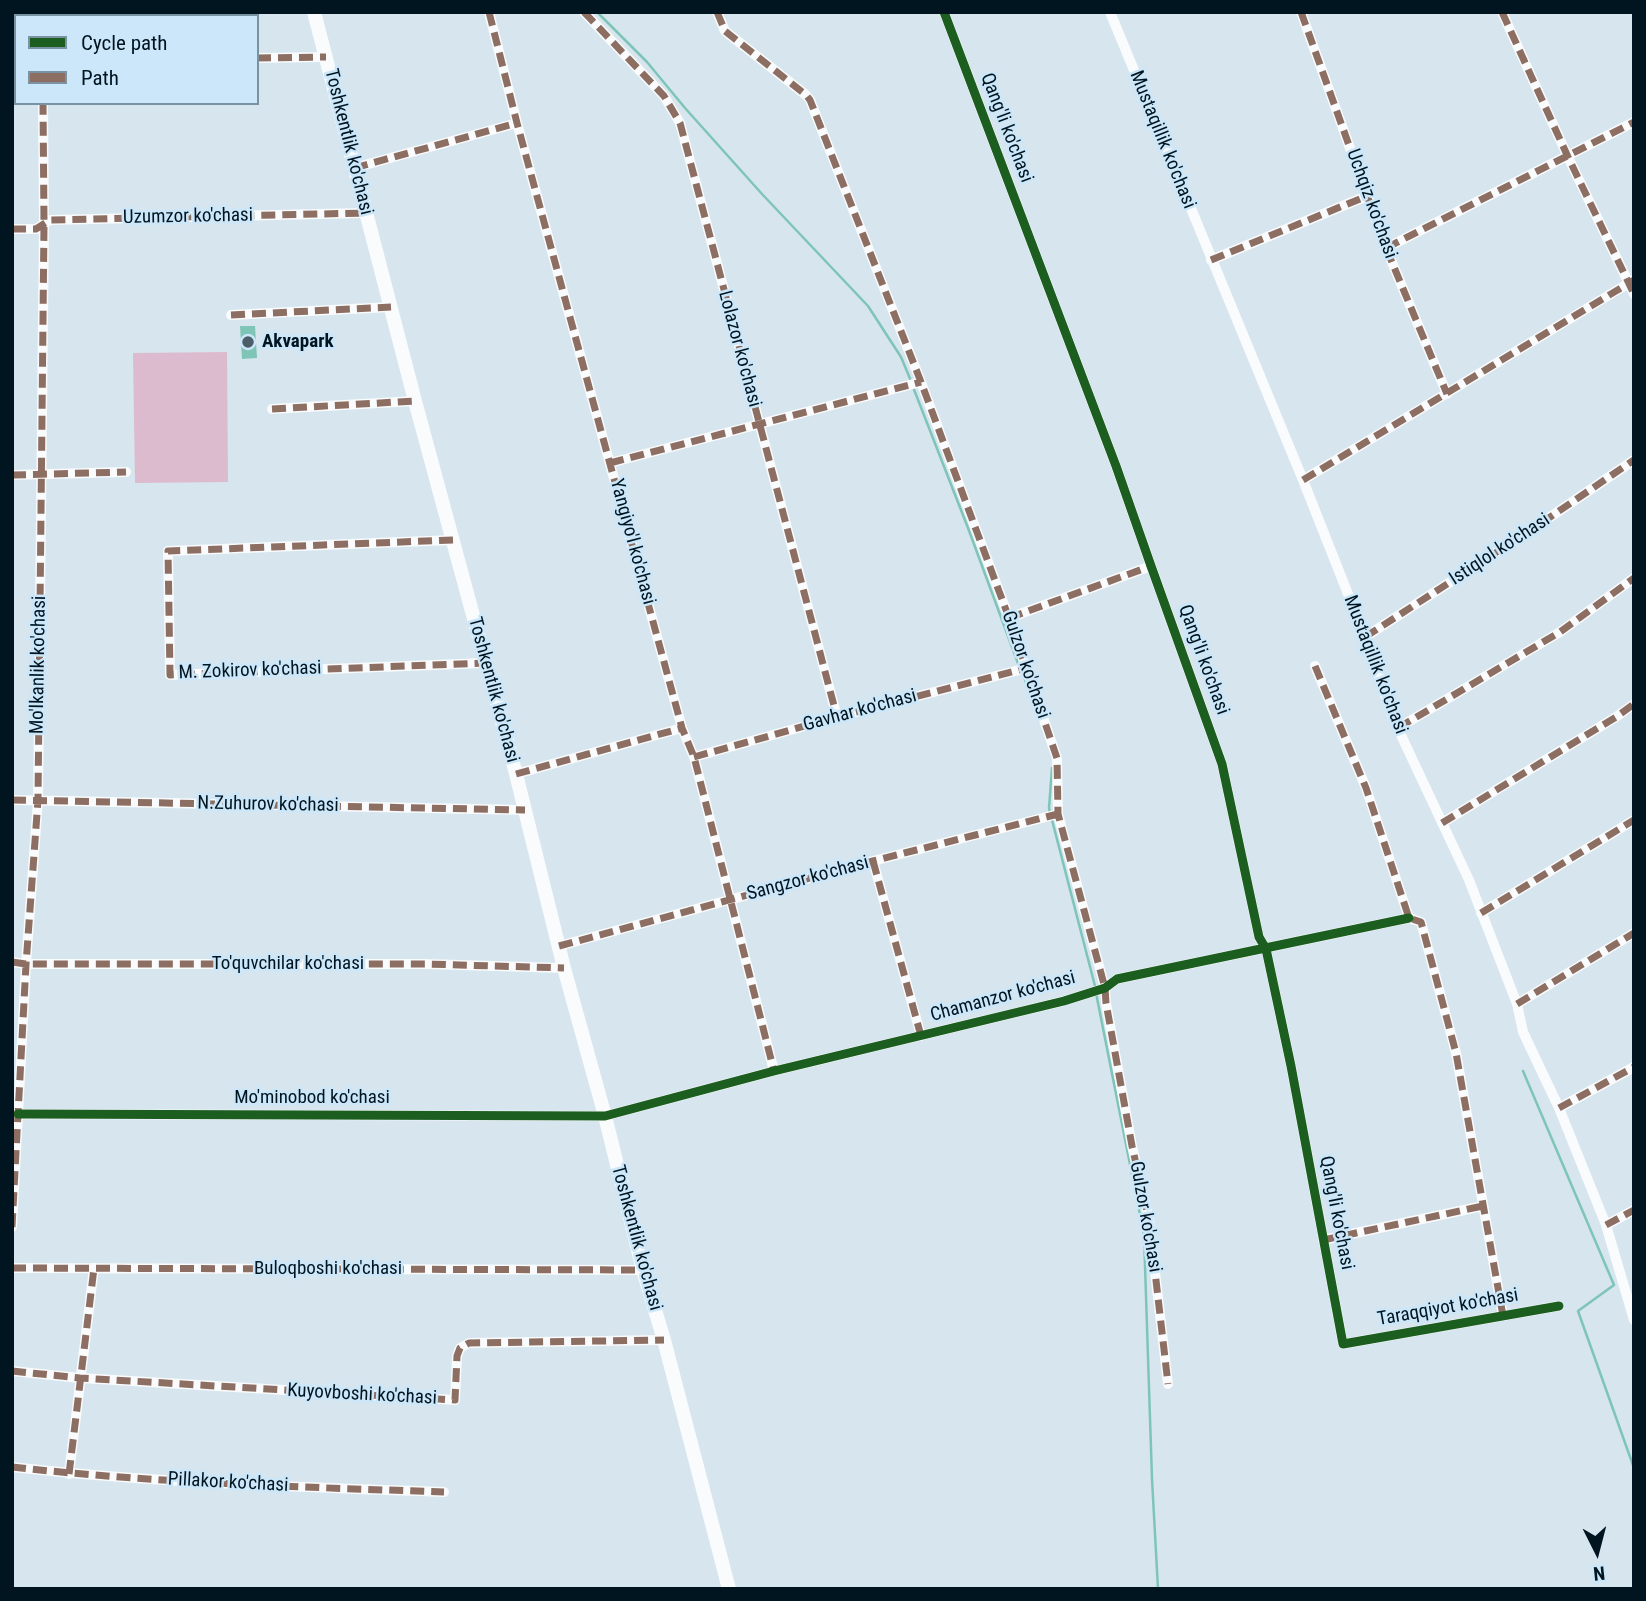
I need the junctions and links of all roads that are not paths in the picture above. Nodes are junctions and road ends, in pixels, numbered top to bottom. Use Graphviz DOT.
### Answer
graph roads {
  1 [pos="314,12"];
  2 [pos="489,12"];
  3 [pos="584,12"];
  4 [pos="716,12"];
  5 [pos="944,12"];
  6 [pos="1110,12"];
  7 [pos="1301,12"];
  8 [pos="1503,12"];
  9 [pos="326,57"];
  10 [pos="259,58"];
  11 [pos="43,105"];
  12 [pos="1634,122"];
  13 [pos="517,123"];
  14 [pos="1568,157"];
  15 [pos="354,168"];
  16 [pos="1367,197"];
  17 [pos="365,213"];
  18 [pos="44,224"];
  19 [pos="12,229"];
  20 [pos="1386,248"];
  21 [pos="1211,260"];
  22 [pos="1631,282"];
  23 [pos="1634,294"];
  24 [pos="391,307"];
  25 [pos="231,315"];
  26 [pos="921,382"];
  27 [pos="1447,394"];
  28 [pos="415,401"];
  29 [pos="272,409"];
  30 [pos="759,425"];
  31 [pos="1634,460"];
  32 [pos="610,463"];
  33 [pos="126,472"];
  34 [pos="41,474"];
  35 [pos="12,475"];
  36 [pos="1303,480"];
  37 [pos="453,540"];
  38 [pos="1151,566"];
  39 [pos="1634,578"];
  40 [pos="1009,618"];
  41 [pos="1365,637"];
  42 [pos="486,663"];
  43 [pos="1315,666"];
  44 [pos="1027,668"];
  45 [pos="1634,704"];
  46 [pos="837,717"];
  47 [pos="682,728"];
  48 [pos="1398,728"];
  49 [pos="694,757"];
  50 [pos="516,775"];
  51 [pos="12,800"];
  52 [pos="38,800"];
  53 [pos="524,810"];
  54 [pos="1058,814"];
  55 [pos="1634,820"];
  56 [pos="1442,823"];
  57 [pos="873,861"];
  58 [pos="731,899"];
  59 [pos="1482,913"];
  60 [pos="1409,918"];
  61 [pos="1634,933"];
  62 [pos="559,946"];
  63 [pos="1266,949"];
  64 [pos="12,962"];
  65 [pos="26,964"];
  66 [pos="565,968"];
  67 [pos="1105,988"];
  68 [pos="1517,1004"];
  69 [pos="921,1036"];
  70 [pos="17,1061"];
  71 [pos="1634,1067"];
  72 [pos="774,1071"];
  73 [pos="1559,1108"];
  74 [pos="18,1114"];
  75 [pos="605,1116"];
  76 [pos="14,1165"];
  77 [pos="1483,1206"];
  78 [pos="1634,1210"];
  79 [pos="1606,1225"];
  80 [pos="12,1227"];
  81 [pos="1323,1240"];
  82 [pos="12,1268"];
  83 [pos="94,1268"];
  84 [pos="643,1270"];
  85 [pos="1559,1306"];
  86 [pos="1503,1316"];
  87 [pos="1634,1320"];
  88 [pos="664,1340"];
  89 [pos="1343,1344"];
  90 [pos="12,1371"];
  91 [pos="80,1378"];
  92 [pos="1168,1384"];
  93 [pos="12,1467"];
  94 [pos="69,1474"];
  95 [pos="444,1492"];
  96 [pos="729,1589"];
  1 -- 9 [label="main road, Toshkentlik ko'chasi"];
  2 -- 13 [label="street, Yangiyo'l ko'chasi"];
  3 -- 30 [label="street, Lolazor ko'chasi"];
  4 -- 26 [label="street, Gulzor ko'chasi"];
  5 -- 38 [label="street, Qang'li ko'chasi"];
  6 -- 21 [label="street, Mustaqillik ko'chasi"];
  7 -- 16 [label="street, Uchqiz ko'chasi"];
  8 -- 14 [label="street"];
  9 -- 10 [label="street"];
  9 -- 15 [label="main road, Toshkentlik ko'chasi"];
  11 -- 18 [label="street, Mo'lkanlik ko'chasi"];
  12 -- 14 [label="street"];
  13 -- 15 [label="street"];
  13 -- 32 [label="street, Yangiyo'l ko'chasi"];
  14 -- 20 [label="street"];
  14 -- 22 [label="street"];
  15 -- 17 [label="main road, Toshkentlik ko'chasi"];
  16 -- 20 [label="street, Uchqiz ko'chasi"];
  16 -- 21 [label="street"];
  17 -- 18 [label="street, Uzumzor ko'chasi"];
  17 -- 24 [label="main road, Toshkentlik ko'chasi"];
  18 -- 19 [label="street, Uzumzor ko'chasi"];
  18 -- 34 [label="street, Mo'lkanlik ko'chasi"];
  20 -- 27 [label="street, Uchqiz ko'chasi"];
  21 -- 36 [label="street, Mustaqillik ko'chasi"];
  22 -- 23 [label="street"];
  22 -- 27 [label="street"];
  24 -- 25 [label="street"];
  24 -- 28 [label="main road, Toshkentlik ko'chasi"];
  26 -- 30 [label="street"];
  26 -- 40 [label="street, Gulzor ko'chasi"];
  27 -- 36 [label="street"];
  28 -- 29 [label="street"];
  28 -- 37 [label="main road, Toshkentlik ko'chasi"];
  30 -- 32 [label="street"];
  30 -- 46 [label="street, Lolazor ko'chasi"];
  31 -- 41 [label="street, Istiqlol ko'chasi"];
  32 -- 47 [label="street, Yangiyo'l ko'chasi"];
  33 -- 34 [label="street"];
  34 -- 35 [label="street"];
  34 -- 52 [label="street, Mo'lkanlik ko'chasi"];
  36 -- 41 [label="street, Mustaqillik ko'chasi"];
  37 -- 42 [label="main road, Toshkentlik ko'chasi"];
  37 -- 42 [label="street, M. Zokirov ko'chasi"];
  38 -- 40 [label="street"];
  38 -- 63 [label="street, Qang'li ko'chasi"];
  39 -- 48 [label="street"];
  40 -- 44 [label="street, Gulzor ko'chasi"];
  41 -- 48 [label="street, Mustaqillik ko'chasi"];
  42 -- 50 [label="main road, Toshkentlik ko'chasi"];
  43 -- 60 [label="street"];
  44 -- 46 [label="street, Gavhar ko'chasi"];
  44 -- 54 [label="street, Gulzor ko'chasi"];
  45 -- 56 [label="street"];
  46 -- 49 [label="street, Gavhar ko'chasi"];
  47 -- 49 [label="street, Yangiyo'l ko'chasi"];
  47 -- 50 [label="street"];
  48 -- 56 [label="street, Mustaqillik ko'chasi"];
  49 -- 58 [label="street, Yangiyo'l ko'chasi"];
  50 -- 53 [label="main road, Toshkentlik ko'chasi"];
  51 -- 52 [label="street, N.Zuhurov ko'chasi"];
  52 -- 53 [label="street, N.Zuhurov ko'chasi"];
  52 -- 65 [label="street, Mo'lkanlik ko'chasi"];
  53 -- 62 [label="main road, Toshkentlik ko'chasi"];
  54 -- 57 [label="street, Sangzor ko'chasi"];
  54 -- 67 [label="street, Gulzor ko'chasi"];
  55 -- 59 [label="street"];
  56 -- 59 [label="street, Mustaqillik ko'chasi"];
  57 -- 58 [label="street, Sangzor ko'chasi"];
  57 -- 69 [label="street"];
  58 -- 62 [label="street, Sangzor ko'chasi"];
  58 -- 72 [label="street, Yangiyo'l ko'chasi"];
  59 -- 68 [label="street, Mustaqillik ko'chasi"];
  60 -- 63 [label="street, Chamanzor ko'chasi"];
  60 -- 77 [label="street"];
  61 -- 68 [label="street"];
  62 -- 66 [label="main road, Toshkentlik ko'chasi"];
  63 -- 67 [label="street, Chamanzor ko'chasi"];
  63 -- 81 [label="street, Qang'li ko'chasi"];
  64 -- 65 [label="street, To'quvchilar ko'chasi"];
  65 -- 66 [label="street, To'quvchilar ko'chasi"];
  65 -- 70 [label="street, Mo'lkanlik ko'chasi"];
  66 -- 75 [label="main road, Toshkentlik ko'chasi"];
  67 -- 69 [label="street, Chamanzor ko'chasi"];
  67 -- 92 [label="street, Gulzor ko'chasi"];
  68 -- 73 [label="street, Mustaqillik ko'chasi"];
  69 -- 72 [label="street, Chamanzor ko'chasi"];
  70 -- 74 [label="street, Mo'lkanlik ko'chasi"];
  71 -- 73 [label="street"];
  72 -- 75 [label="street, Chamanzor ko'chasi"];
  73 -- 79 [label="street, Mustaqillik ko'chasi"];
  74 -- 75 [label="street, Mo'minobod ko'chasi"];
  74 -- 76 [label="street, Mo'lkanlik ko'chasi"];
  75 -- 84 [label="main road, Toshkentlik ko'chasi"];
  76 -- 80 [label="street, Mo'lkanlik ko'chasi"];
  77 -- 81 [label="street"];
  77 -- 86 [label="street"];
  78 -- 79 [label="street"];
  79 -- 87 [label="street, Mustaqillik ko'chasi"];
  81 -- 89 [label="street, Qang'li ko'chasi"];
  82 -- 83 [label="street, Buloqboshi ko'chasi"];
  83 -- 84 [label="street, Buloqboshi ko'chasi"];
  83 -- 91 [label="street"];
  84 -- 88 [label="main road, Toshkentlik ko'chasi"];
  85 -- 86 [label="street, Taraqqiyot ko'chasi"];
  86 -- 89 [label="street, Taraqqiyot ko'chasi"];
  88 -- 91 [label="street, Kuyovboshi ko'chasi"];
  88 -- 96 [label="main road, Toshkentlik ko'chasi"];
  90 -- 91 [label="street, Kuyovboshi ko'chasi"];
  91 -- 94 [label="street"];
  93 -- 94 [label="street, Pillakor ko'chasi"];
  94 -- 95 [label="street, Pillakor ko'chasi"];
}
